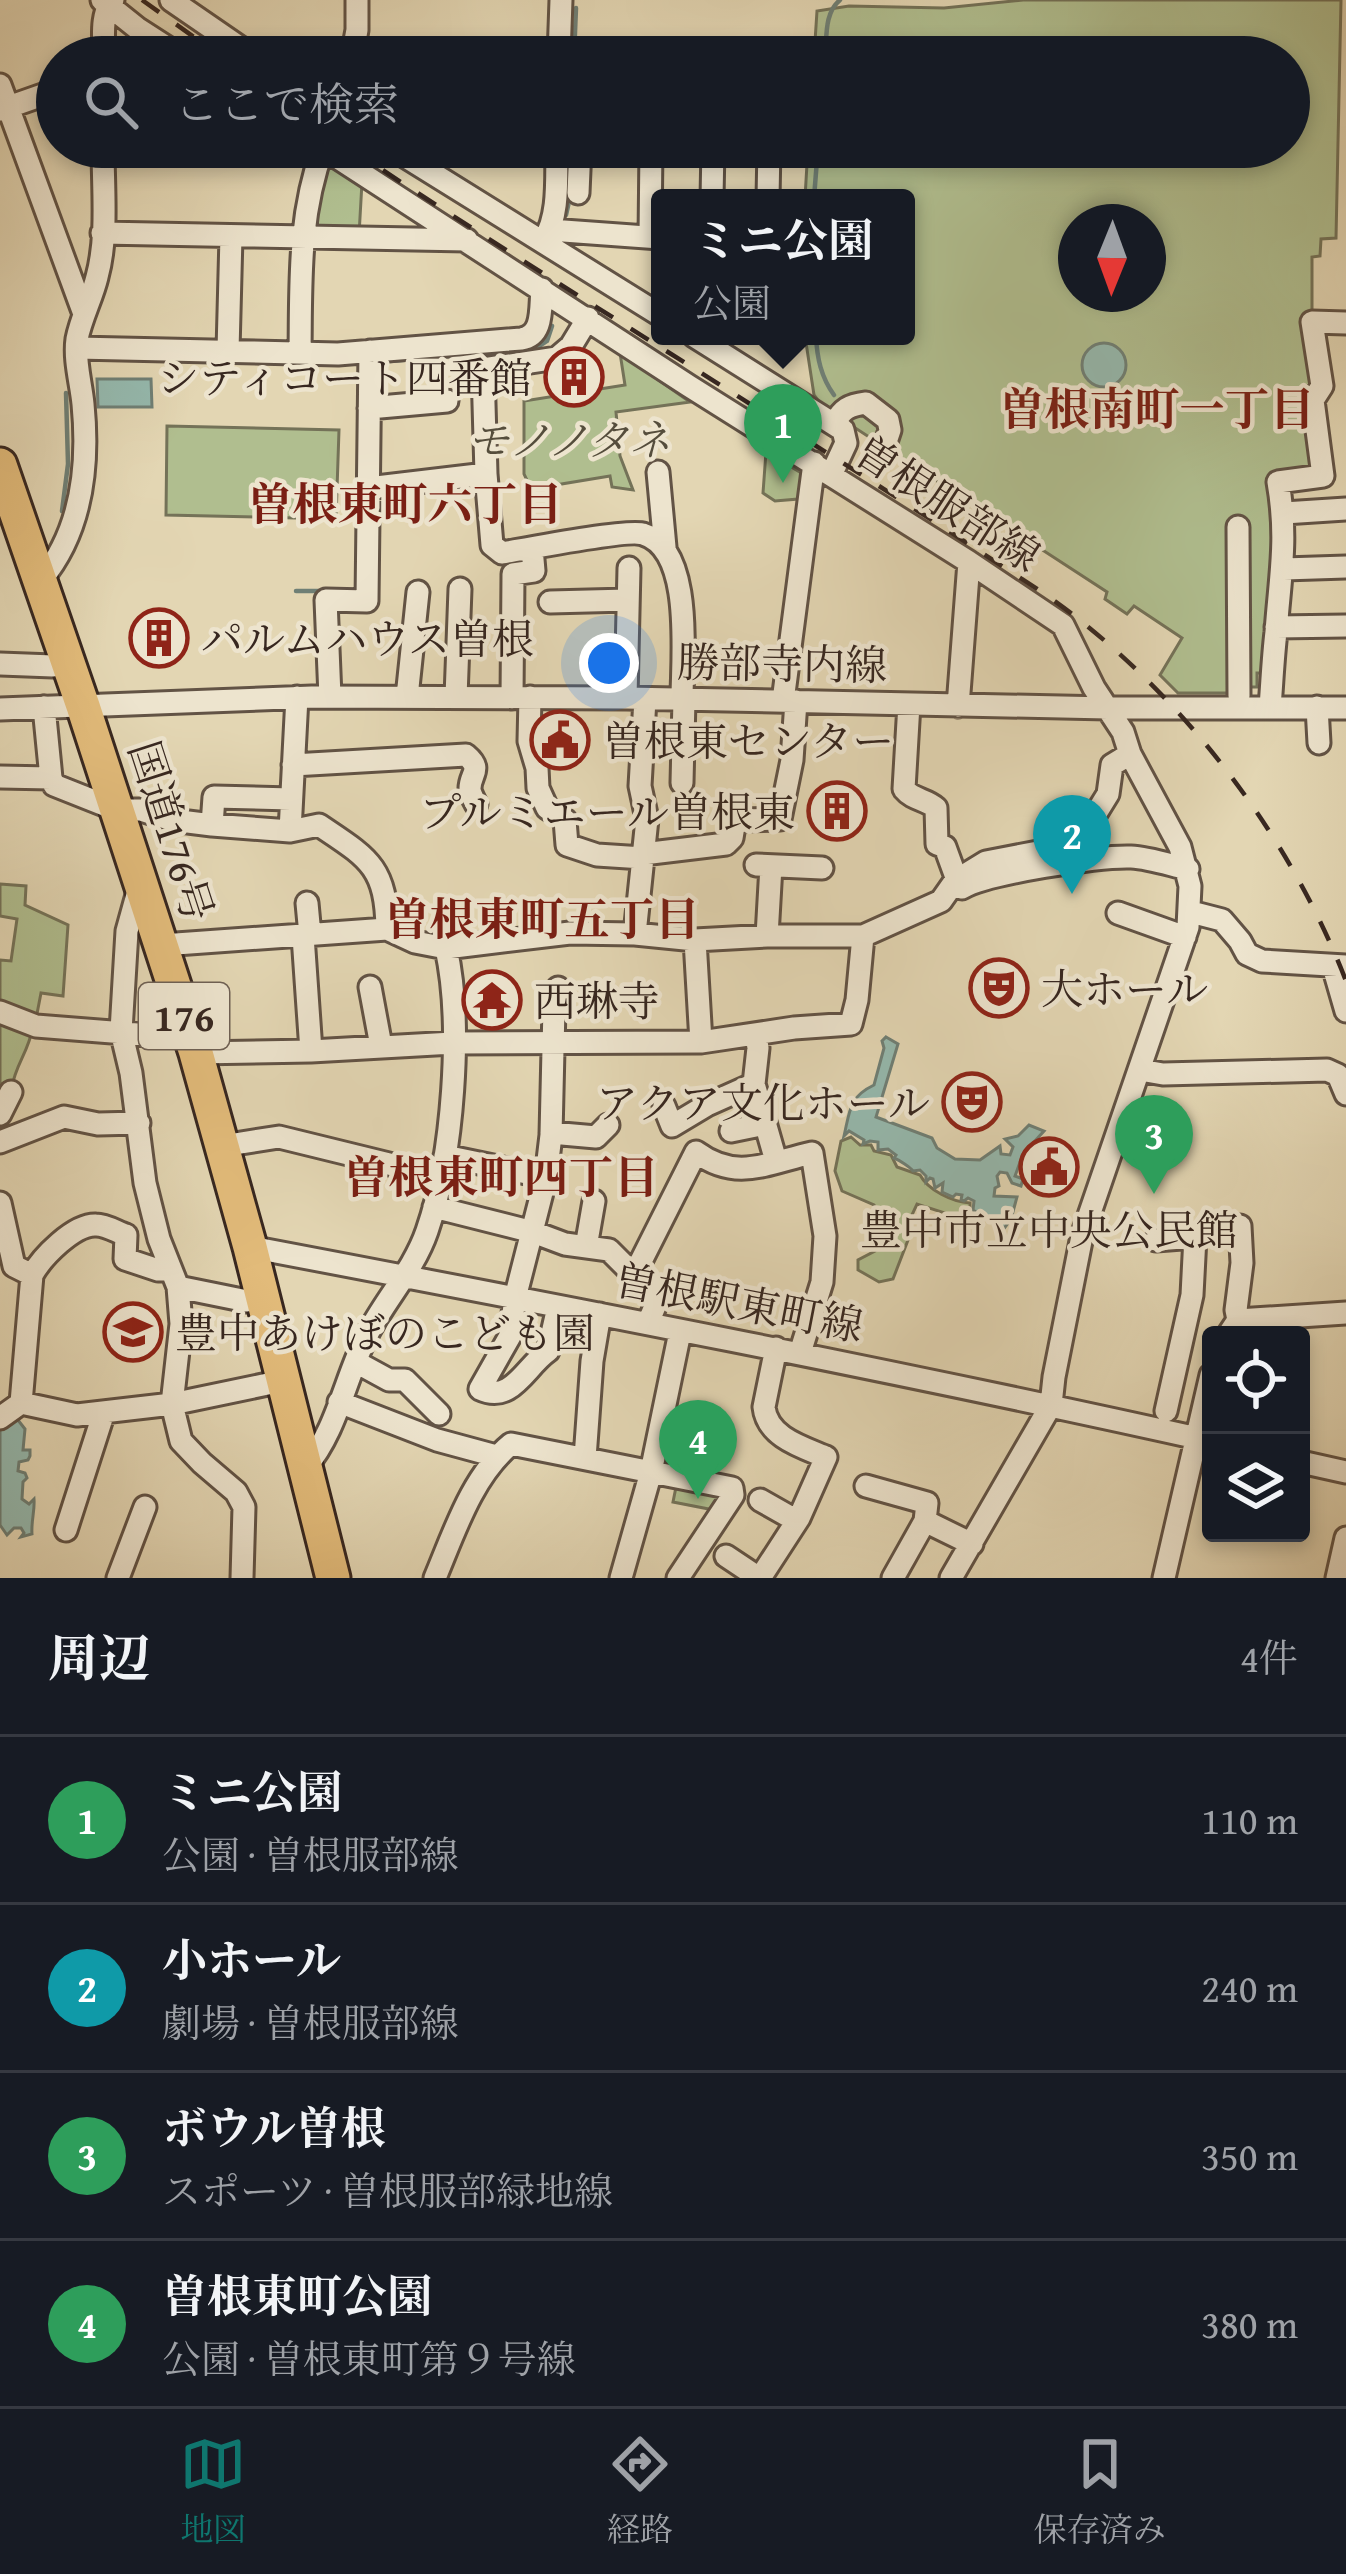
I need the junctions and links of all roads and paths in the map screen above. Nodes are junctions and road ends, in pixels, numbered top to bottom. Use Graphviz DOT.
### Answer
graph roads {
  1 [pos="171,0"];
  2 [pos="357,0"];
  3 [pos="561,0"];
  4 [pos="108,2"];
  5 [pos="104,36"];
  6 [pos="154,36"];
  7 [pos="223,36"];
  8 [pos="356,36"];
  9 [pos="560,36"];
  10 [pos="0,85"];
  11 [pos="36,98"];
  12 [pos="4,109"];
  13 [pos="103,168"];
  14 [pos="315,168"];
  15 [pos="354,168"];
  16 [pos="427,168"];
  17 [pos="556,168"];
  18 [pos="579,168"];
  19 [pos="578,193"];
  20 [pos="102,233"];
  21 [pos="231,236"];
  22 [pos="546,236"];
  23 [pos="302,238"];
  24 [pos="651,238"];
  25 [pos="468,240"];
  26 [pos="542,289"];
  27 [pos="651,309"];
  28 [pos="84,314"];
  29 [pos="587,318"];
  30 [pos="1346,323"];
  31 [pos="708,345"];
  32 [pos="76,348"];
  33 [pos="228,351"];
  34 [pos="370,352"];
  35 [pos="300,353"];
  36 [pos="1346,392"];
  37 [pos="1316,394"];
  38 [pos="447,401"];
  39 [pos="369,408"];
  40 [pos="834,424"];
  41 [pos="884,448"];
  42 [pos="0,466"];
  43 [pos="823,468"];
  44 [pos="658,472"];
  45 [pos="486,474"];
  46 [pos="1322,476"];
  47 [pos="1346,476"];
  48 [pos="368,488"];
  49 [pos="1346,509"];
  50 [pos="1284,513"];
  51 [pos="1238,527"];
  52 [pos="665,547"];
  53 [pos="532,548"];
  54 [pos="969,562"];
  55 [pos="1346,567"];
  56 [pos="628,568"];
  57 [pos="1284,568"];
  58 [pos="41,580"];
  59 [pos="460,590"];
  60 [pos="418,592"];
  61 [pos="628,600"];
  62 [pos="550,602"];
  63 [pos="1346,626"];
  64 [pos="1276,627"];
  65 [pos="0,664"];
  66 [pos="53,666"];
  67 [pos="1239,696"];
  68 [pos="297,697"];
  69 [pos="330,697"];
  70 [pos="407,697"];
  71 [pos="456,697"];
  72 [pos="521,698"];
  73 [pos="635,699"];
  74 [pos="683,699"];
  75 [pos="789,701"];
  76 [pos="910,704"];
  77 [pos="83,706"];
  78 [pos="958,706"];
  79 [pos="44,707"];
  80 [pos="1270,707"];
  81 [pos="1317,707"];
  82 [pos="1346,707"];
  83 [pos="1108,708"];
  84 [pos="0,709"];
  85 [pos="1317,743"];
  86 [pos="1130,754"];
  87 [pos="293,765"];
  88 [pos="0,778"];
  89 [pos="51,778"];
  90 [pos="682,783"];
  91 [pos="291,799"];
  92 [pos="476,804"];
  93 [pos="117,810"];
  94 [pos="212,825"];
  95 [pos="290,831"];
  96 [pos="643,856"];
  97 [pos="822,868"];
  98 [pos="1188,868"];
  99 [pos="957,880"];
  100 [pos="141,883"];
  101 [pos="941,901"];
  102 [pos="307,903"];
  103 [pos="1191,912"];
  104 [pos="1118,913"];
  105 [pos="387,929"];
  106 [pos="635,934"];
  107 [pos="306,936"];
  108 [pos="767,936"];
  109 [pos="863,936"];
  110 [pos="1185,937"];
  111 [pos="695,940"];
  112 [pos="162,945"];
  113 [pos="446,948"];
  114 [pos="1339,966"];
  115 [pos="370,987"];
  116 [pos="558,988"];
  117 [pos="1346,1011"];
  118 [pos="0,1012"];
  119 [pos="121,1031"];
  120 [pos="756,1035"];
  121 [pos="192,1040"];
  122 [pos="553,1042"];
  123 [pos="700,1042"];
  124 [pos="453,1043"];
  125 [pos="381,1046"];
  126 [pos="311,1051"];
  127 [pos="1140,1070"];
  128 [pos="1343,1077"];
  129 [pos="754,1084"];
  130 [pos="664,1106"];
  131 [pos="139,1123"];
  132 [pos="765,1124"];
  133 [pos="608,1125"];
  134 [pos="731,1131"];
  135 [pos="551,1133"];
  136 [pos="0,1142"];
  137 [pos="222,1146"];
  138 [pos="776,1161"];
  139 [pos="443,1167"];
  140 [pos="546,1177"];
  141 [pos="595,1201"];
  142 [pos="0,1203"];
  143 [pos="434,1207"];
  144 [pos="533,1232"];
  145 [pos="1195,1237"];
  146 [pos="1156,1240"];
  147 [pos="586,1246"];
  148 [pos="250,1247"];
  149 [pos="634,1274"];
  150 [pos="32,1275"];
  151 [pos="403,1276"];
  152 [pos="174,1279"];
  153 [pos="515,1298"];
  154 [pos="247,1301"];
  155 [pos="558,1307"];
  156 [pos="1346,1312"];
  157 [pos="600,1315"];
  158 [pos="648,1323"];
  159 [pos="1233,1326"];
  160 [pos="1247,1326"];
  161 [pos="680,1331"];
  162 [pos="776,1348"];
  163 [pos="800,1353"];
  164 [pos="356,1362"];
  165 [pos="282,1381"];
  166 [pos="21,1402"];
  167 [pos="339,1402"];
  168 [pos="172,1404"];
  169 [pos="1052,1405"];
  170 [pos="1166,1411"];
  171 [pos="104,1412"];
  172 [pos="439,1414"];
  173 [pos="0,1418"];
  174 [pos="1202,1440"];
  175 [pos="1202,1444"];
  176 [pos="496,1456"];
  177 [pos="585,1458"];
  178 [pos="1310,1464"];
  179 [pos="305,1468"];
  180 [pos="651,1472"];
  181 [pos="1346,1472"];
  182 [pos="880,1484"];
  183 [pos="760,1500"];
  184 [pos="145,1507"];
  185 [pos="797,1521"];
  186 [pos="925,1521"];
  187 [pos="66,1530"];
  188 [pos="1346,1538"];
  189 [pos="972,1544"];
  190 [pos="726,1556"];
  191 [pos="118,1578"];
  192 [pos="242,1578"];
  193 [pos="333,1578"];
  194 [pos="435,1578"];
  195 [pos="620,1578"];
  196 [pos="678,1578"];
  197 [pos="759,1578"];
  198 [pos="893,1578"];
  199 [pos="951,1578"];
  200 [pos="1164,1578"];
  201 [pos="1337,1578"];
  1 -- 7 [label="street"];
  2 -- 8 [label="street"];
  3 -- 9 [label="street"];
  4 -- 5 [label="street"];
  4 -- 6 [label="street"];
  10 -- 12 [label="street"];
  11 -- 12 [label="street"];
  12 -- 28 [label="street"];
  13 -- 20 [label="street"];
  14 -- 23 [label="street"];
  15 -- 25 [label="street, 曽根服部線"];
  16 -- 22 [label="street"];
  17 -- 22 [label="street"];
  18 -- 19 [label="street"];
  20 -- 21 [label="street"];
  20 -- 28 [label="street"];
  21 -- 23 [label="street"];
  21 -- 33 [label="street"];
  22 -- 24 [label="street"];
  22 -- 27 [label="street"];
  23 -- 25 [label="street"];
  23 -- 35 [label="street"];
  25 -- 26 [label="street, 曽根服部線"];
  26 -- 29 [label="street, 曽根服部線"];
  26 -- 34 [label="street"];
  28 -- 32 [label="street"];
  29 -- 43 [label="street, 曽根服部線"];
  29 -- 45 [label="street"];
  30 -- 37 [label="street"];
  31 -- 40 [label="street"];
  32 -- 33 [label="street"];
  32 -- 58 [label="street"];
  33 -- 35 [label="street"];
  34 -- 35 [label="street"];
  34 -- 39 [label="street"];
  36 -- 37 [label="street"];
  37 -- 46 [label="street"];
  38 -- 39 [label="street"];
  39 -- 48 [label="street"];
  40 -- 41 [label="street"];
  40 -- 43 [label="street"];
  42 -- 58 [label="highway, 国道176号 / 176"];
  43 -- 54 [label="street, 曽根服部線"];
  43 -- 75 [label="street"];
  44 -- 52 [label="street"];
  45 -- 48 [label="street"];
  45 -- 53 [label="street"];
  46 -- 47 [label="street"];
  46 -- 50 [label="street"];
  48 -- 69 [label="street"];
  49 -- 50 [label="street"];
  50 -- 57 [label="street"];
  51 -- 67 [label="street"];
  52 -- 53 [label="street"];
  52 -- 74 [label="street"];
  53 -- 72 [label="street"];
  54 -- 78 [label="street"];
  54 -- 83 [label="street, 曽根服部線"];
  55 -- 57 [label="street"];
  56 -- 61 [label="street"];
  57 -- 64 [label="street"];
  58 -- 77 [label="highway, 国道176号 / 176"];
  59 -- 71 [label="street"];
  60 -- 70 [label="street"];
  61 -- 62 [label="street"];
  61 -- 73 [label="street"];
  63 -- 64 [label="street"];
  64 -- 80 [label="street"];
  65 -- 66 [label="street"];
  68 -- 69 [label="street, 勝部寺内線"];
  68 -- 77 [label="street, 勝部寺内線"];
  68 -- 87 [label="street"];
  69 -- 70 [label="street, 勝部寺内線"];
  70 -- 71 [label="street, 勝部寺内線"];
  71 -- 72 [label="street, 勝部寺内線"];
  72 -- 73 [label="street, 勝部寺内線"];
  72 -- 96 [label="street"];
  73 -- 74 [label="street, 勝部寺内線"];
  73 -- 96 [label="street"];
  74 -- 75 [label="street, 勝部寺内線"];
  74 -- 90 [label="street"];
  75 -- 76 [label="street, 勝部寺内線"];
  75 -- 96 [label="street"];
  76 -- 78 [label="street, 勝部寺内線"];
  76 -- 99 [label="street"];
  77 -- 79 [label="street, 勝部寺内線"];
  77 -- 93 [label="highway, 国道176号 / 176"];
  78 -- 83 [label="street, 勝部寺内線"];
  79 -- 84 [label="street, 勝部寺内線"];
  79 -- 89 [label="street"];
  80 -- 81 [label="street, 勝部寺内線"];
  80 -- 83 [label="street, 勝部寺内線"];
  81 -- 82 [label="street, 勝部寺内線"];
  81 -- 85 [label="street"];
  83 -- 86 [label="street, 曽根服部線"];
  86 -- 98 [label="street, 曽根服部線"];
  86 -- 99 [label="street"];
  87 -- 91 [label="street"];
  87 -- 92 [label="street"];
  88 -- 89 [label="street"];
  89 -- 93 [label="street"];
  91 -- 94 [label="street"];
  91 -- 95 [label="street"];
  93 -- 94 [label="street"];
  93 -- 100 [label="highway, 国道176号 / 176"];
  94 -- 95 [label="street"];
  95 -- 105 [label="street"];
  96 -- 106 [label="street"];
  97 -- 108 [label="street"];
  98 -- 101 [label="street"];
  98 -- 103 [label="street, 曽根服部線"];
  99 -- 101 [label="street"];
  100 -- 112 [label="highway, 国道176号 / 176"];
  100 -- 119 [label="street"];
  101 -- 109 [label="street"];
  102 -- 107 [label="street"];
  103 -- 110 [label="street, 曽根服部線"];
  103 -- 114 [label="street"];
  104 -- 110 [label="street"];
  105 -- 107 [label="street"];
  105 -- 113 [label="street"];
  106 -- 111 [label="street"];
  106 -- 113 [label="street"];
  107 -- 112 [label="street"];
  107 -- 126 [label="street"];
  108 -- 109 [label="street"];
  108 -- 111 [label="street"];
  109 -- 120 [label="street"];
  110 -- 127 [label="street, 曽根服部線"];
  111 -- 123 [label="street"];
  112 -- 121 [label="highway, 国道176号 / 176"];
  113 -- 124 [label="street"];
  114 -- 117 [label="street"];
  115 -- 125 [label="street"];
  116 -- 122 [label="street"];
  118 -- 119 [label="street"];
  119 -- 121 [label="street"];
  119 -- 131 [label="street"];
  120 -- 123 [label="street"];
  120 -- 129 [label="street"];
  121 -- 126 [label="street"];
  121 -- 137 [label="highway, 国道176号 / 176"];
  122 -- 123 [label="street"];
  122 -- 124 [label="street"];
  122 -- 135 [label="street"];
  124 -- 125 [label="street"];
  124 -- 139 [label="street"];
  125 -- 126 [label="street"];
  127 -- 128 [label="street"];
  127 -- 169 [label="street, 曽根服部線"];
  129 -- 130 [label="street"];
  129 -- 132 [label="street"];
  131 -- 136 [label="street"];
  131 -- 152 [label="street"];
  132 -- 134 [label="street"];
  132 -- 138 [label="street"];
  133 -- 135 [label="street"];
  135 -- 140 [label="street"];
  137 -- 139 [label="street"];
  137 -- 148 [label="highway, 国道176号 / 176"];
  138 -- 149 [label="street"];
  138 -- 163 [label="street"];
  139 -- 140 [label="street"];
  139 -- 143 [label="street"];
  140 -- 144 [label="street"];
  141 -- 147 [label="street"];
  142 -- 150 [label="street"];
  143 -- 144 [label="street"];
  143 -- 151 [label="street"];
  144 -- 147 [label="street"];
  144 -- 153 [label="street"];
  145 -- 146 [label="street"];
  145 -- 159 [label="street"];
  145 -- 170 [label="street"];
  147 -- 149 [label="street"];
  148 -- 151 [label="street, 曽根駅東町線"];
  148 -- 165 [label="highway, 国道176号 / 176"];
  149 -- 158 [label="street"];
  150 -- 152 [label="street"];
  150 -- 166 [label="street"];
  151 -- 153 [label="street, 曽根駅東町線"];
  151 -- 164 [label="street"];
  152 -- 154 [label="street"];
  152 -- 168 [label="street"];
  153 -- 155 [label="street, 曽根駅東町線"];
  153 -- 155 [label="street"];
  155 -- 157 [label="street, 曽根駅東町線"];
  156 -- 160 [label="street"];
  157 -- 158 [label="street, 曽根駅東町線"];
  157 -- 177 [label="street"];
  158 -- 161 [label="street, 曽根駅東町線"];
  161 -- 162 [label="street, 曽根駅東町線"];
  161 -- 180 [label="street"];
  162 -- 163 [label="street, 曽根駅東町線"];
  162 -- 185 [label="street"];
  163 -- 169 [label="street, 曽根駅東町線"];
  164 -- 167 [label="street"];
  164 -- 172 [label="street"];
  165 -- 168 [label="street"];
  165 -- 179 [label="highway, 国道176号 / 176"];
  166 -- 171 [label="street"];
  166 -- 173 [label="street"];
  167 -- 176 [label="street"];
  167 -- 179 [label="street"];
  168 -- 171 [label="street"];
  168 -- 192 [label="street"];
  169 -- 174 [label="street, 曽根駅東町線"];
  169 -- 189 [label="street"];
  171 -- 187 [label="street"];
  175 -- 200 [label="street"];
  176 -- 177 [label="street"];
  176 -- 194 [label="street"];
  177 -- 180 [label="street"];
  178 -- 181 [label="street"];
  179 -- 193 [label="highway, 国道176号 / 176"];
  180 -- 195 [label="street"];
  180 -- 196 [label="street"];
  182 -- 186 [label="street"];
  183 -- 185 [label="street"];
  184 -- 191 [label="street"];
  185 -- 197 [label="street"];
  186 -- 189 [label="street"];
  186 -- 198 [label="street"];
  188 -- 201 [label="street"];
  189 -- 199 [label="street"];
  190 -- 197 [label="street"];
}
